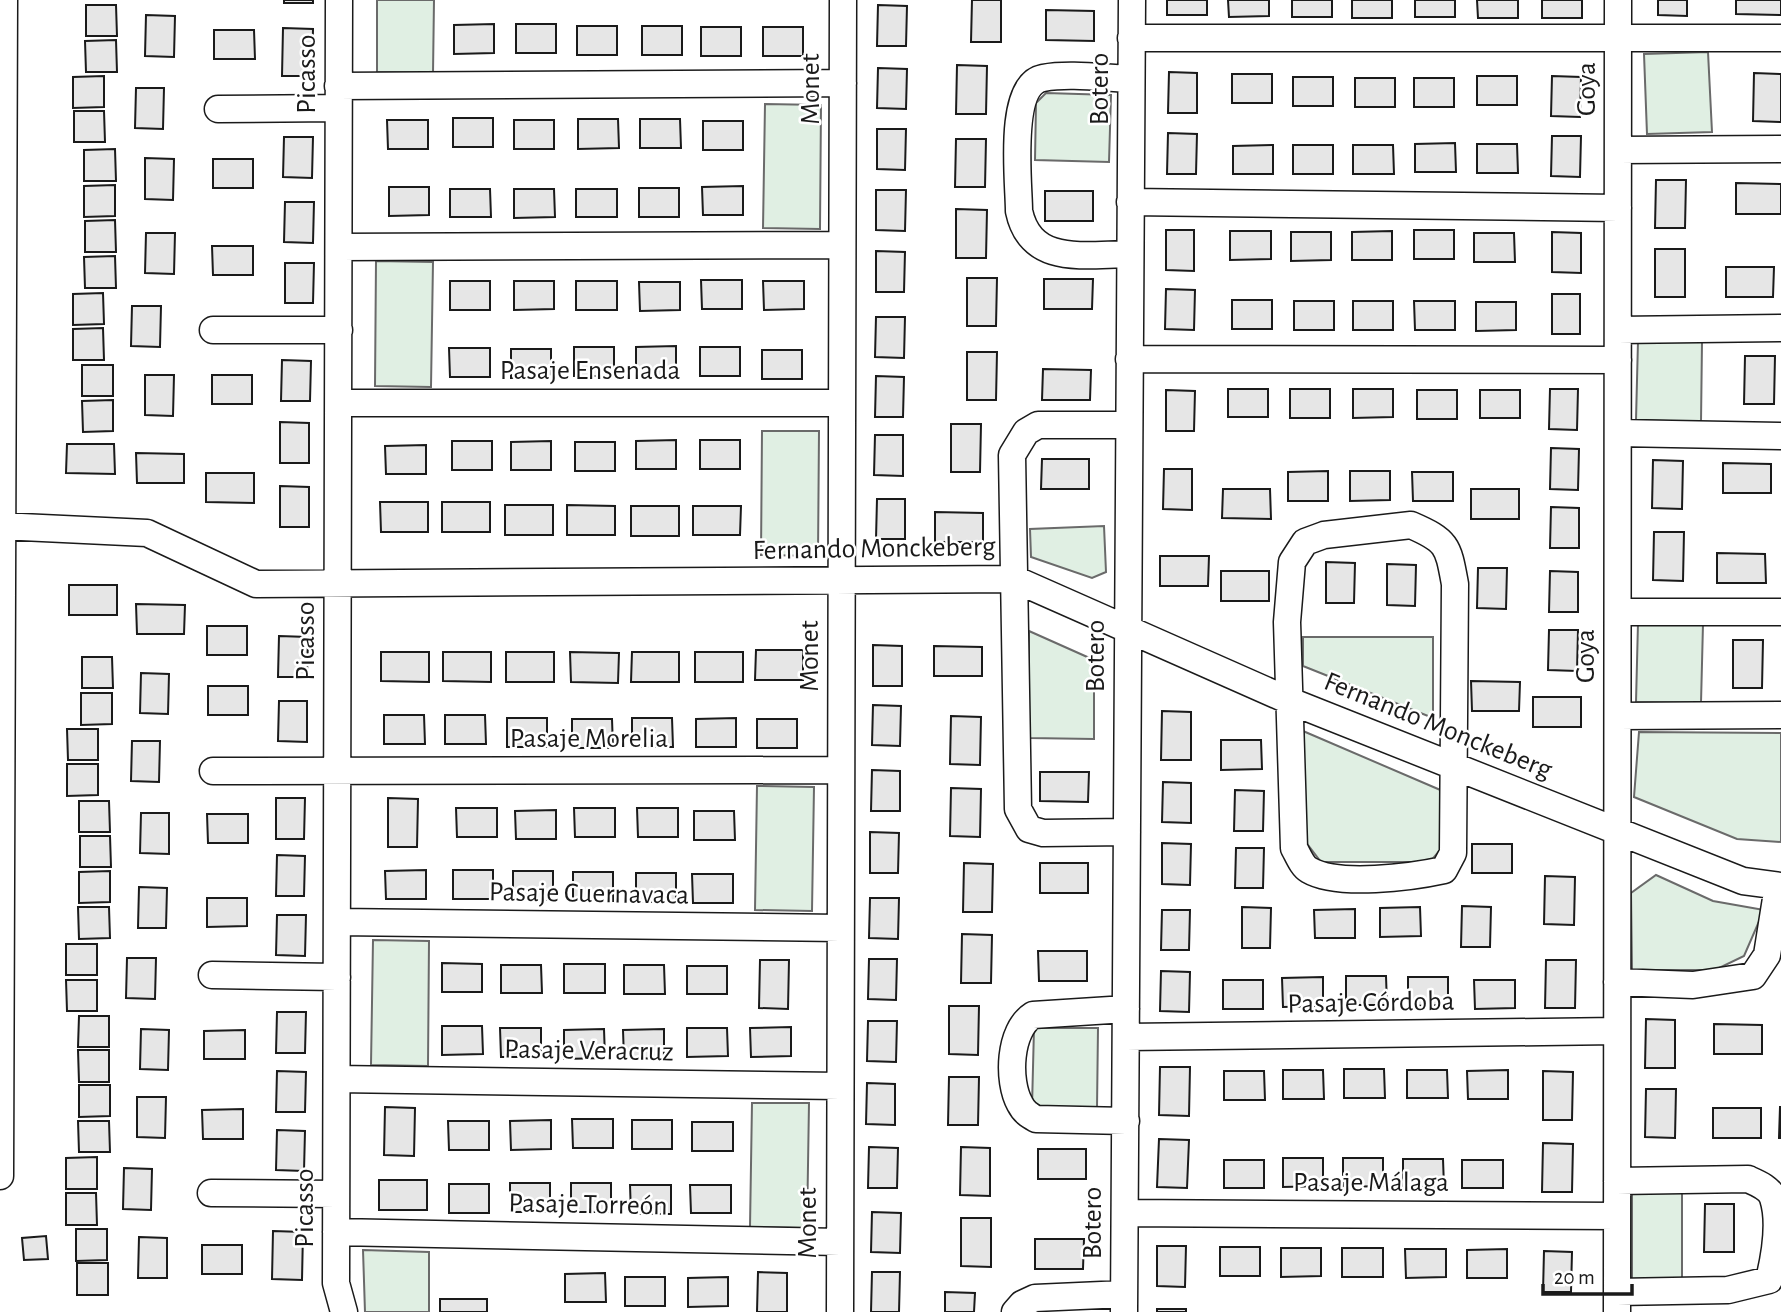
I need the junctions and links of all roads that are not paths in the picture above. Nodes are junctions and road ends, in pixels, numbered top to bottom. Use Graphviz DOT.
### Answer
graph roads {
  1 [pos="4,0"];
  2 [pos="339,0"];
  3 [pos="843,0"];
  4 [pos="1132,0"];
  5 [pos="1618,0"];
  6 [pos="1131,38"];
  7 [pos="1618,38"];
  8 [pos="1781,38"];
  9 [pos="1131,79"];
  10 [pos="843,83"];
  11 [pos="338,97"];
  12 [pos="218,109"];
  13 [pos="1781,149"];
  14 [pos="1618,150"];
  15 [pos="1130,202"];
  16 [pos="1618,208"];
  17 [pos="842,245"];
  18 [pos="338,247"];
  19 [pos="1130,254"];
  20 [pos="1781,328"];
  21 [pos="213,330"];
  22 [pos="339,330"];
  23 [pos="1618,330"];
  24 [pos="1129,359"];
  25 [pos="1618,360"];
  26 [pos="338,403"];
  27 [pos="842,403"];
  28 [pos="1129,425"];
  29 [pos="1618,433"];
  30 [pos="1781,436"];
  31 [pos="1,526"];
  32 [pos="1014,579"];
  33 [pos="841,582"];
  34 [pos="338,584"];
  35 [pos="1618,612"];
  36 [pos="1781,612"];
  37 [pos="1128,628"];
  38 [pos="1290,701"];
  39 [pos="1781,715"];
  40 [pos="1618,716"];
  41 [pos="1454,767"];
  42 [pos="337,770"];
  43 [pos="841,770"];
  44 [pos="212,771"];
  45 [pos="1617,830"];
  46 [pos="1127,832"];
  47 [pos="1779,886"];
  48 [pos="337,922"];
  49 [pos="840,928"];
  50 [pos="212,975"];
  51 [pos="337,977"];
  52 [pos="1617,982"];
  53 [pos="1126,1009"];
  54 [pos="1617,1031"];
  55 [pos="1126,1037"];
  56 [pos="337,1079"];
  57 [pos="840,1086"];
  58 [pos="1126,1121"];
  59 [pos="0,1176"];
  60 [pos="1617,1181"];
  61 [pos="211,1193"];
  62 [pos="336,1194"];
  63 [pos="1125,1213"];
  64 [pos="1617,1216"];
  65 [pos="336,1232"];
  66 [pos="840,1242"];
  67 [pos="1617,1302"];
  68 [pos="1124,1303"];
  69 [pos="344,1312"];
  70 [pos="839,1312"];
  71 [pos="1016,1312"];
  1 -- 31 [label="street"];
  2 -- 11 [label="street, Picasso"];
  3 -- 10 [label="street, Monet"];
  4 -- 6 [label="street, Botero"];
  5 -- 7 [label="street, Goya"];
  6 -- 7 [label="street"];
  6 -- 9 [label="street, Botero"];
  7 -- 8 [label="street"];
  7 -- 14 [label="street, Goya"];
  9 -- 15 [label="street, Botero"];
  9 -- 19 [label="street"];
  10 -- 11 [label="street"];
  10 -- 17 [label="street, Monet"];
  11 -- 12 [label="street"];
  11 -- 18 [label="street, Picasso"];
  13 -- 14 [label="street"];
  14 -- 16 [label="street, Goya"];
  15 -- 16 [label="street"];
  15 -- 19 [label="street, Botero"];
  16 -- 23 [label="street, Goya"];
  17 -- 18 [label="street"];
  17 -- 27 [label="street, Monet"];
  18 -- 22 [label="street, Picasso"];
  19 -- 24 [label="street, Botero"];
  20 -- 23 [label="street"];
  21 -- 22 [label="street"];
  22 -- 26 [label="street, Picasso"];
  23 -- 25 [label="street, Goya"];
  24 -- 25 [label="street"];
  24 -- 28 [label="street, Botero"];
  25 -- 29 [label="street, Goya"];
  26 -- 27 [label="street, Pasaje Ensenada"];
  26 -- 34 [label="street, Picasso"];
  27 -- 33 [label="street, Monet"];
  28 -- 32 [label="street"];
  28 -- 37 [label="street, Botero"];
  29 -- 30 [label="street"];
  29 -- 35 [label="street, Goya"];
  31 -- 34 [label="street, Fernando Monckeberg"];
  31 -- 59 [label="street"];
  32 -- 33 [label="street, Fernando Monckeberg"];
  32 -- 37 [label="street, Fernando Monckeberg"];
  32 -- 46 [label="street"];
  33 -- 34 [label="street, Fernando Monckeberg"];
  33 -- 43 [label="street, Monet"];
  34 -- 42 [label="street, Picasso"];
  35 -- 36 [label="street"];
  35 -- 40 [label="street, Goya"];
  37 -- 38 [label="street, Fernando Monckeberg"];
  37 -- 46 [label="street, Botero"];
  38 -- 41 [label="street, Fernando Monckeberg"];
  38 -- 41 [label="street"];
  38 -- 41 [label="street"];
  39 -- 40 [label="street"];
  40 -- 45 [label="street, Goya"];
  41 -- 45 [label="street, Fernando Monckeberg"];
  42 -- 43 [label="street, Pasaje Morelia"];
  42 -- 44 [label="street, Pasaje Morelia"];
  42 -- 48 [label="street, Picasso"];
  43 -- 49 [label="street, Monet"];
  45 -- 47 [label="street, Fernando Monckeberg"];
  45 -- 52 [label="street, Goya"];
  46 -- 53 [label="street, Botero"];
  47 -- 52 [label="street"];
  48 -- 49 [label="street, Pasaje Cuernavaca"];
  48 -- 51 [label="street, Picasso"];
  49 -- 57 [label="street, Monet"];
  50 -- 51 [label="street"];
  51 -- 56 [label="street, Picasso"];
  52 -- 54 [label="street, Goya"];
  53 -- 55 [label="street, Botero"];
  53 -- 58 [label="street"];
  54 -- 55 [label="street, Pasaje Córdoba"];
  54 -- 60 [label="street, Goya"];
  55 -- 58 [label="street, Botero"];
  56 -- 57 [label="street, Pasaje Veracruz"];
  56 -- 62 [label="street, Picasso"];
  57 -- 66 [label="street, Monet"];
  58 -- 63 [label="street, Botero"];
  60 -- 64 [label="street, Goya"];
  60 -- 67 [label="street"];
  61 -- 62 [label="street"];
  62 -- 65 [label="street, Picasso"];
  63 -- 64 [label="street, Pasaje Málaga"];
  63 -- 68 [label="street, Botero"];
  64 -- 67 [label="street, Goya"];
  65 -- 66 [label="street, Pasaje Torreón"];
  65 -- 69 [label="street, Picasso"];
  66 -- 70 [label="street, Monet"];
  68 -- 71 [label="street"];
}
